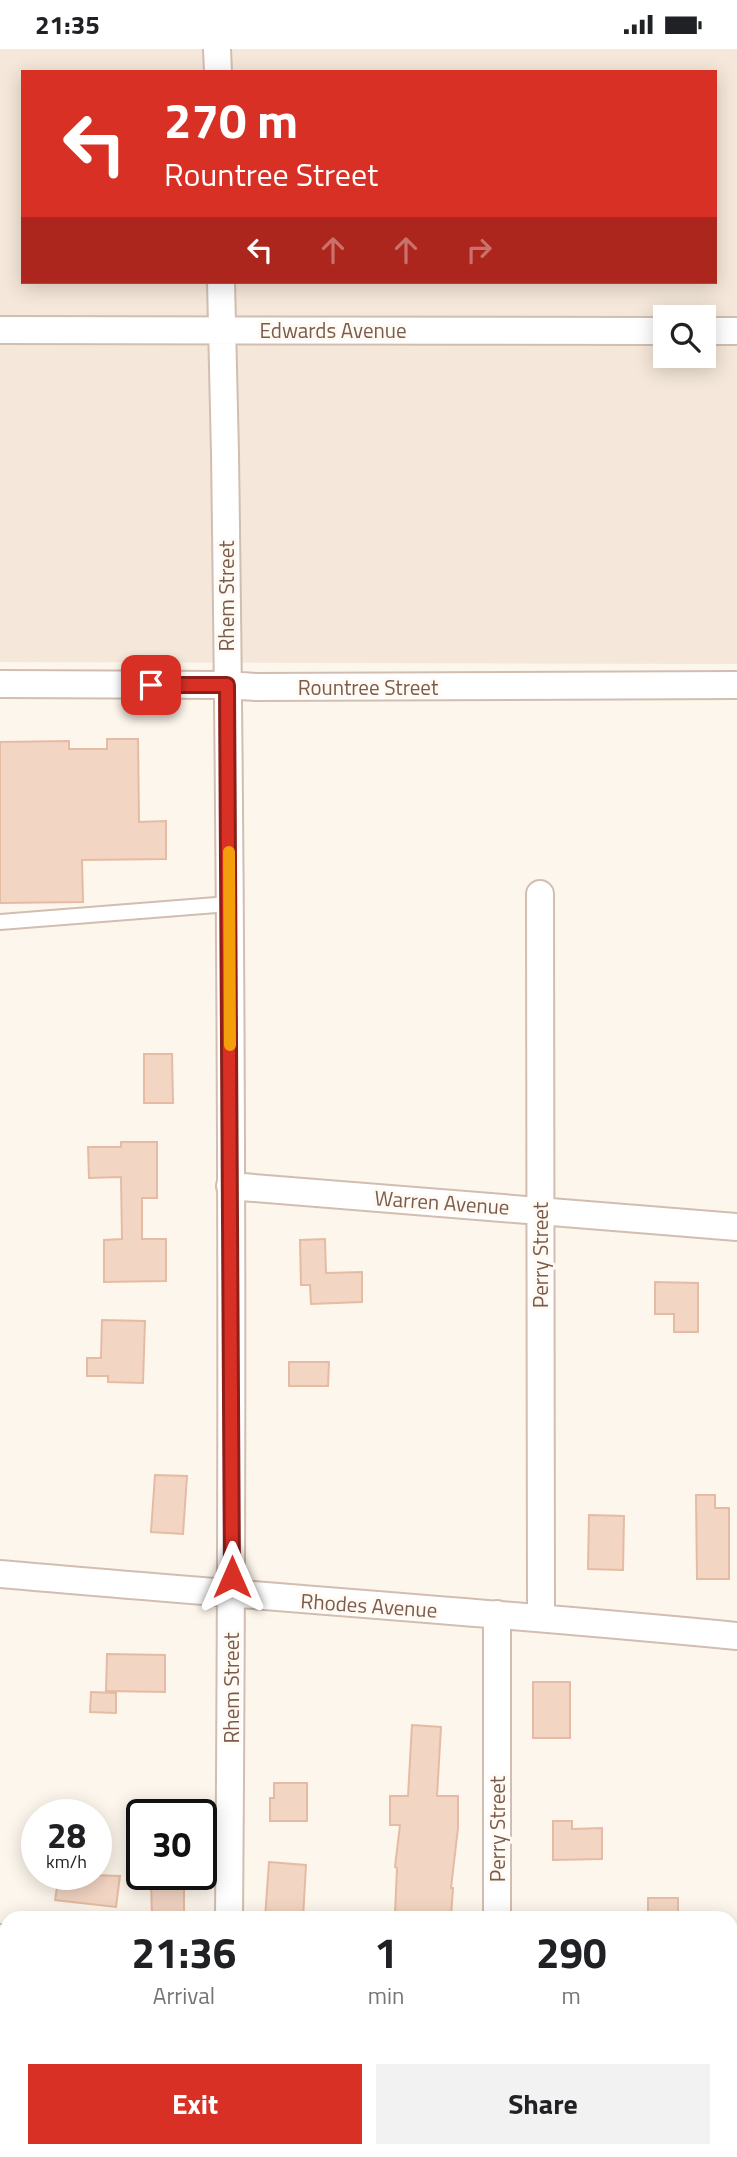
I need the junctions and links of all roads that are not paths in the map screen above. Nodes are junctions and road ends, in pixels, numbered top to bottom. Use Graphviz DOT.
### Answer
graph roads {
  1 [pos="217,49"];
  2 [pos="218,70"];
  3 [pos="221,284"];
  4 [pos="0,330"];
  5 [pos="222,330"];
  6 [pos="653,331"];
  7 [pos="716,331"];
  8 [pos="737,331"];
  9 [pos="0,684"];
  10 [pos="227,685"];
  11 [pos="737,685"];
  12 [pos="540,894"];
  13 [pos="229,904"];
  14 [pos="0,922"];
  15 [pos="230,1186"];
  16 [pos="540,1210"];
  17 [pos="737,1227"];
  18 [pos="0,1574"];
  19 [pos="232,1595"];
  20 [pos="497,1614"];
  21 [pos="541,1617"];
  22 [pos="737,1636"];
  23 [pos="229,1911"];
  24 [pos="497,1911"];
  1 -- 2 [label="street"];
  3 -- 5 [label="street, Rhem Street"];
  4 -- 5 [label="street, Edwards Avenue"];
  5 -- 6 [label="street, Edwards Avenue"];
  5 -- 10 [label="street, Rhem Street"];
  7 -- 8 [label="street"];
  9 -- 10 [label="street, Rountree Street"];
  10 -- 11 [label="street, Rountree Street"];
  10 -- 13 [label="street, Rhem Street"];
  12 -- 16 [label="street, Perry Street"];
  13 -- 14 [label="lane"];
  13 -- 15 [label="street, Rhem Street"];
  15 -- 16 [label="street, Warren Avenue"];
  15 -- 19 [label="street, Rhem Street"];
  16 -- 17 [label="street, Warren Avenue"];
  16 -- 21 [label="street, Perry Street"];
  18 -- 19 [label="street, Rhodes Avenue"];
  19 -- 20 [label="street, Rhodes Avenue"];
  19 -- 23 [label="street, Rhem Street"];
  20 -- 21 [label="street, Rhodes Avenue"];
  20 -- 24 [label="street, Perry Street"];
  21 -- 22 [label="street, Rhodes Avenue"];
}
